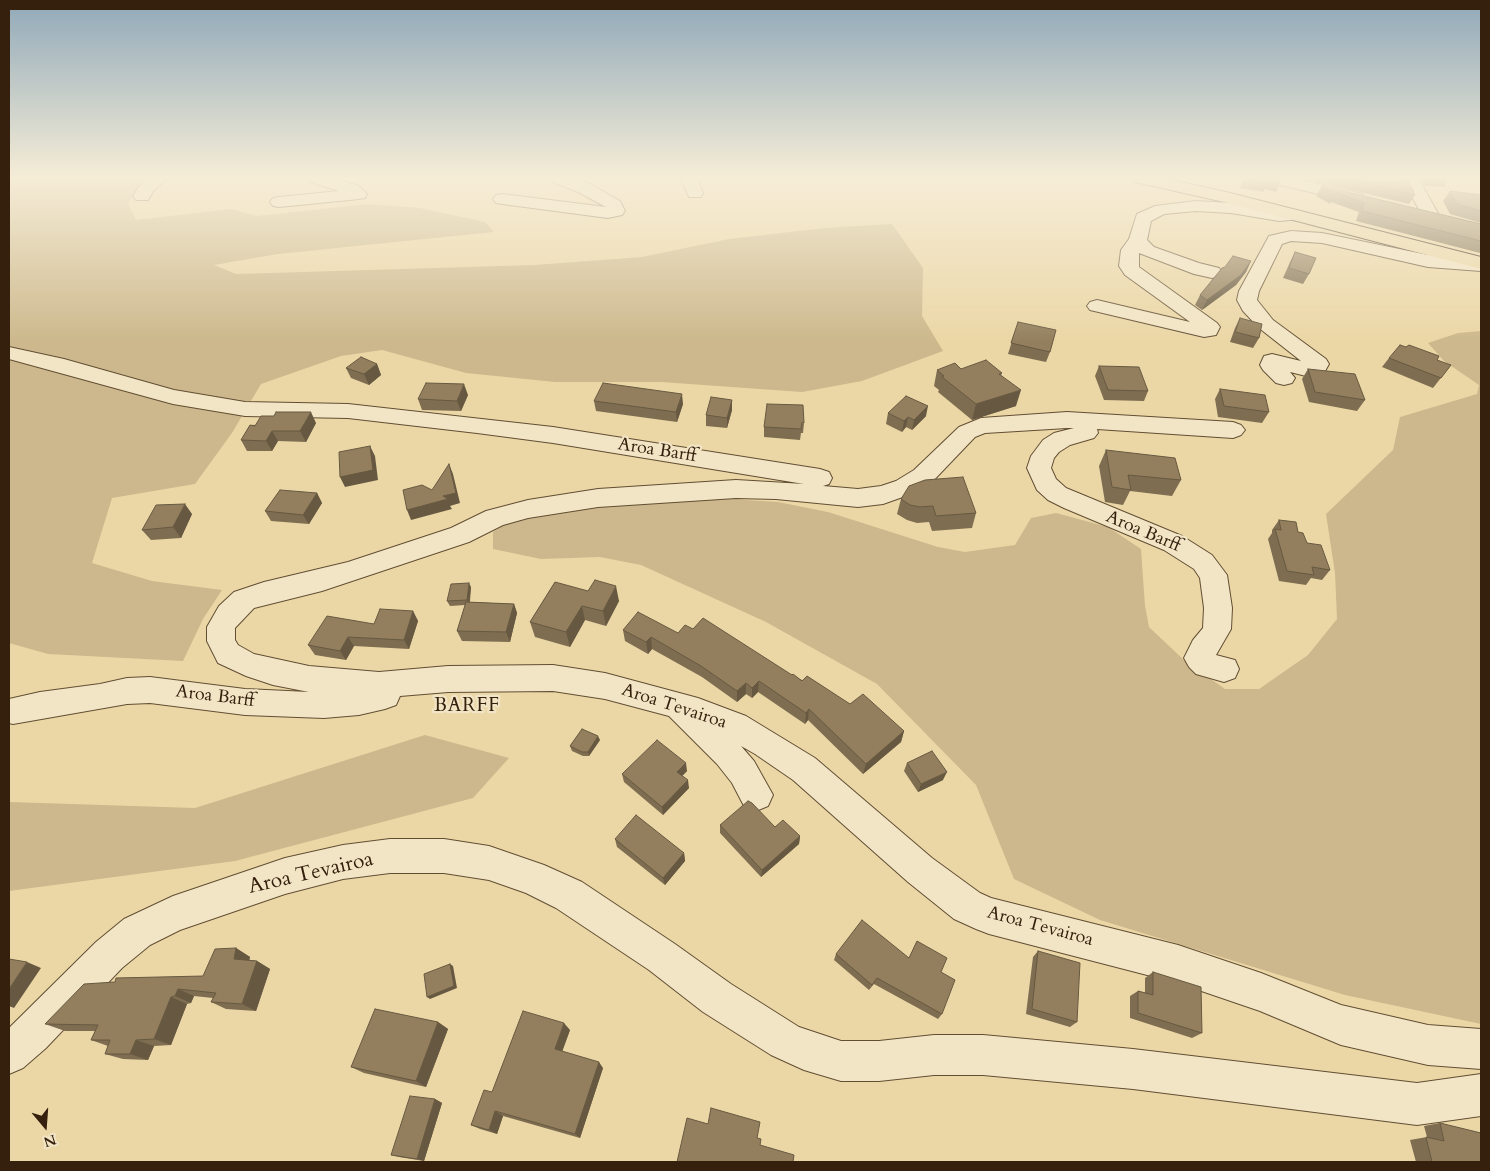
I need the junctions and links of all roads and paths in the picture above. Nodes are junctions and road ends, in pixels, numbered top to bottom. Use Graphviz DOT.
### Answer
graph roads {
  1 [pos="1140,233"];
  2 [pos="1361,233"];
  3 [pos="1138,241"];
  4 [pos="1481,264"];
  5 [pos="1212,272"];
  6 [pos="1097,306"];
  7 [pos="9,353"];
  8 [pos="1284,378"];
  9 [pos="1084,422"];
  10 [pos="1233,430"];
  11 [pos="874,496"];
  12 [pos="460,536"];
  13 [pos="1224,669"];
  14 [pos="417,683"];
  15 [pos="676,705"];
  16 [pos="12,711"];
  17 [pos="756,795"];
  18 [pos="1481,1048"];
  19 [pos="9,1054"];
  20 [pos="1481,1095"];
  1 -- 3 [label="street"];
  2 -- 4 [label="main road"];
  3 -- 5 [label="street"];
  3 -- 6 [label="street"];
  4 -- 8 [label="street"];
  7 -- 11 [label="street, Aroa Barff"];
  9 -- 10 [label="street, Aroa Barff"];
  9 -- 11 [label="street, Aroa Barff"];
  9 -- 13 [label="street, Aroa Barff"];
  11 -- 12 [label="street, Aroa Barff"];
  12 -- 14 [label="street, Aroa Tevairoa"];
  14 -- 15 [label="street, Aroa Tevairoa"];
  14 -- 16 [label="street, Aroa Barff"];
  15 -- 17 [label="street"];
  15 -- 18 [label="street, Aroa Tevairoa"];
  19 -- 20 [label="street, Aroa Tevairoa"];
}
